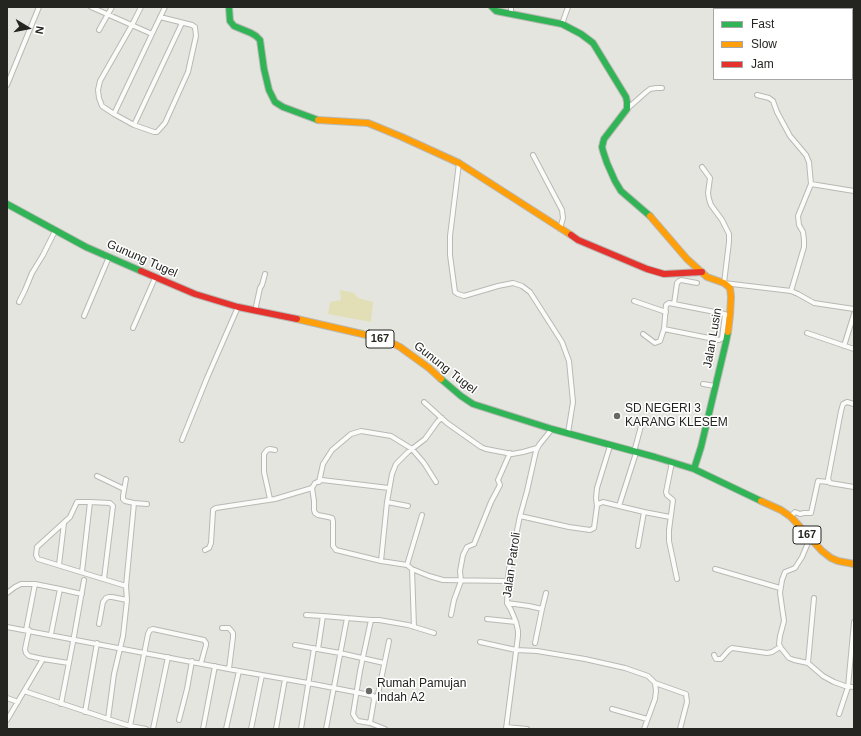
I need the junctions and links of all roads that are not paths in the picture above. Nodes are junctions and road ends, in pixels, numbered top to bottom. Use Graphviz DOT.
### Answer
graph roads {
  1 [pos="38,7"];
  2 [pos="91,7"];
  3 [pos="112,7"];
  4 [pos="141,7"];
  5 [pos="164,7"];
  6 [pos="229,7"];
  7 [pos="492,7"];
  8 [pos="511,7"];
  9 [pos="568,7"];
  10 [pos="510,14"];
  11 [pos="108,15"];
  12 [pos="160,17"];
  13 [pos="182,23"];
  14 [pos="562,24"];
  15 [pos="132,25"];
  16 [pos="99,30"];
  17 [pos="152,34"];
  18 [pos="7,85"];
  19 [pos="662,88"];
  20 [pos="757,95"];
  21 [pos="627,109"];
  22 [pos="114,114"];
  23 [pos="134,125"];
  24 [pos="533,155"];
  25 [pos="458,163"];
  26 [pos="702,167"];
  27 [pos="812,184"];
  28 [pos="854,191"];
  29 [pos="7,204"];
  30 [pos="560,230"];
  31 [pos="55,231"];
  32 [pos="109,257"];
  33 [pos="702,272"];
  34 [pos="265,274"];
  35 [pos="155,278"];
  36 [pos="697,283"];
  37 [pos="724,283"];
  38 [pos="791,291"];
  39 [pos="634,301"];
  40 [pos="19,302"];
  41 [pos="674,304"];
  42 [pos="238,307"];
  43 [pos="854,309"];
  44 [pos="256,311"];
  45 [pos="666,312"];
  46 [pos="854,314"];
  47 [pos="727,315"];
  48 [pos="84,316"];
  49 [pos="133,328"];
  50 [pos="664,329"];
  51 [pos="807,333"];
  52 [pos="643,334"];
  53 [pos="844,346"];
  54 [pos="854,350"];
  55 [pos="703,384"];
  56 [pos="715,386"];
  57 [pos="424,402"];
  58 [pos="854,404"];
  59 [pos="442,418"];
  60 [pos="641,426"];
  61 [pos="552,429"];
  62 [pos="568,433"];
  63 [pos="182,440"];
  64 [pos="610,446"];
  65 [pos="537,448"];
  66 [pos="412,449"];
  67 [pos="276,450"];
  68 [pos="510,453"];
  69 [pos="635,453"];
  70 [pos="672,462"];
  71 [pos="694,469"];
  72 [pos="96,476"];
  73 [pos="126,479"];
  74 [pos="319,482"];
  75 [pos="436,482"];
  76 [pos="829,482"];
  77 [pos="312,488"];
  78 [pos="389,488"];
  79 [pos="854,488"];
  80 [pos="124,489"];
  81 [pos="270,499"];
  82 [pos="90,502"];
  83 [pos="387,502"];
  84 [pos="134,503"];
  85 [pos="147,504"];
  86 [pos="408,506"];
  87 [pos="597,506"];
  88 [pos="619,506"];
  89 [pos="644,512"];
  90 [pos="422,515"];
  91 [pos="520,516"];
  92 [pos="670,517"];
  93 [pos="790,517"];
  94 [pos="64,523"];
  95 [pos="810,538"];
  96 [pos="638,546"];
  97 [pos="205,550"];
  98 [pos="381,561"];
  99 [pos="854,564"];
  100 [pos="59,565"];
  101 [pos="407,565"];
  102 [pos="412,569"];
  103 [pos="715,569"];
  104 [pos="82,572"];
  105 [pos="104,579"];
  106 [pos="677,579"];
  107 [pos="84,580"];
  108 [pos="461,580"];
  109 [pos="508,581"];
  110 [pos="35,584"];
  111 [pos="126,586"];
  112 [pos="780,588"];
  113 [pos="60,589"];
  114 [pos="7,593"];
  115 [pos="546,593"];
  116 [pos="82,594"];
  117 [pos="814,598"];
  118 [pos="127,600"];
  119 [pos="507,603"];
  120 [pos="542,609"];
  121 [pos="306,615"];
  122 [pos="451,615"];
  123 [pos="324,616"];
  124 [pos="348,618"];
  125 [pos="487,619"];
  126 [pos="371,620"];
  127 [pos="516,622"];
  128 [pos="854,622"];
  129 [pos="99,624"];
  130 [pos="7,626"];
  131 [pos="414,627"];
  132 [pos="222,628"];
  133 [pos="27,630"];
  134 [pos="434,633"];
  135 [pos="51,634"];
  136 [pos="74,639"];
  137 [pos="389,641"];
  138 [pos="480,642"];
  139 [pos="97,643"];
  140 [pos="535,643"];
  141 [pos="295,645"];
  142 [pos="780,647"];
  143 [pos="121,648"];
  144 [pos="316,648"];
  145 [pos="516,650"];
  146 [pos="144,653"];
  147 [pos="340,653"];
  148 [pos="714,655"];
  149 [pos="168,657"];
  150 [pos="43,659"];
  151 [pos="363,659"];
  152 [pos="192,662"];
  153 [pos="69,663"];
  154 [pos="201,663"];
  155 [pos="384,663"];
  156 [pos="808,663"];
  157 [pos="215,666"];
  158 [pos="229,669"];
  159 [pos="239,671"];
  160 [pos="262,675"];
  161 [pos="285,679"];
  162 [pos="308,683"];
  163 [pos="656,683"];
  164 [pos="334,687"];
  165 [pos="848,687"];
  166 [pos="854,687"];
  167 [pos="24,691"];
  168 [pos="357,692"];
  169 [pos="7,698"];
  170 [pos="374,700"];
  171 [pos="18,702"];
  172 [pos="61,704"];
  173 [pos="612,709"];
  174 [pos="85,712"];
  175 [pos="839,714"];
  176 [pos="108,719"];
  177 [pos="647,719"];
  178 [pos="7,720"];
  179 [pos="179,720"];
  180 [pos="370,723"];
  181 [pos="130,726"];
  182 [pos="506,728"];
  183 [pos="146,729"];
  184 [pos="153,729"];
  185 [pos="203,729"];
  186 [pos="226,729"];
  187 [pos="251,729"];
  188 [pos="276,729"];
  189 [pos="300,729"];
  190 [pos="326,729"];
  191 [pos="385,729"];
  192 [pos="527,729"];
  193 [pos="644,729"];
  194 [pos="680,729"];
  1 -- 18 [label="street"];
  2 -- 11 [label="street"];
  3 -- 11 [label="street"];
  4 -- 15 [label="street"];
  5 -- 12 [label="street"];
  6 -- 25 [label="street"];
  7 -- 10 [label="street"];
  8 -- 10 [label="street"];
  9 -- 14 [label="street"];
  10 -- 14 [label="street"];
  11 -- 15 [label="street"];
  11 -- 16 [label="street"];
  12 -- 13 [label="street"];
  12 -- 17 [label="street"];
  13 -- 23 [label="street"];
  13 -- 23 [label="street"];
  14 -- 21 [label="street"];
  15 -- 17 [label="street"];
  15 -- 22 [label="street"];
  17 -- 22 [label="street"];
  19 -- 21 [label="street"];
  20 -- 27 [label="street"];
  21 -- 33 [label="street"];
  22 -- 23 [label="street"];
  24 -- 30 [label="street"];
  25 -- 30 [label="street"];
  25 -- 62 [label="street"];
  26 -- 37 [label="street"];
  27 -- 28 [label="street"];
  27 -- 38 [label="street"];
  29 -- 31 [label="street, Gunung Tugel / 167"];
  30 -- 33 [label="street"];
  31 -- 32 [label="street, Gunung Tugel / 167"];
  31 -- 40 [label="street"];
  32 -- 35 [label="street, Gunung Tugel / 167"];
  32 -- 48 [label="street"];
  33 -- 37 [label="street"];
  34 -- 44 [label="street"];
  35 -- 42 [label="street, Gunung Tugel / 167"];
  35 -- 49 [label="street"];
  36 -- 41 [label="street"];
  37 -- 38 [label="street"];
  37 -- 47 [label="street, Jalan Lusin"];
  38 -- 43 [label="street"];
  39 -- 45 [label="street"];
  41 -- 45 [label="street"];
  41 -- 47 [label="street"];
  42 -- 44 [label="street, Gunung Tugel / 167"];
  42 -- 63 [label="street"];
  44 -- 61 [label="street, Gunung Tugel / 167"];
  45 -- 50 [label="street"];
  46 -- 53 [label="street"];
  47 -- 50 [label="street"];
  47 -- 56 [label="street, Jalan Lusin"];
  50 -- 52 [label="street"];
  51 -- 53 [label="street"];
  53 -- 54 [label="street"];
  55 -- 56 [label="street"];
  56 -- 71 [label="street, Jalan Lusin"];
  57 -- 59 [label="street"];
  58 -- 76 [label="street"];
  59 -- 66 [label="street"];
  59 -- 68 [label="street"];
  60 -- 69 [label="street"];
  61 -- 62 [label="street, Gunung Tugel / 167"];
  61 -- 65 [label="street, Jalan Patroli"];
  62 -- 64 [label="street, Gunung Tugel / 167"];
  64 -- 69 [label="street, Gunung Tugel / 167"];
  64 -- 87 [label="street"];
  65 -- 68 [label="street"];
  65 -- 91 [label="street, Jalan Patroli"];
  66 -- 74 [label="street"];
  66 -- 75 [label="street"];
  66 -- 78 [label="street"];
  67 -- 81 [label="street"];
  68 -- 108 [label="street"];
  69 -- 70 [label="street, Gunung Tugel / 167"];
  69 -- 88 [label="street"];
  70 -- 71 [label="street, Gunung Tugel / 167"];
  70 -- 92 [label="street"];
  71 -- 93 [label="street, Gunung Tugel / 167"];
  72 -- 80 [label="street"];
  73 -- 80 [label="street"];
  74 -- 77 [label="street"];
  74 -- 78 [label="street"];
  76 -- 79 [label="street"];
  76 -- 93 [label="street"];
  77 -- 81 [label="street"];
  77 -- 98 [label="street"];
  78 -- 83 [label="street"];
  80 -- 84 [label="street"];
  81 -- 97 [label="street"];
  82 -- 94 [label="street"];
  82 -- 104 [label="street"];
  82 -- 105 [label="street"];
  83 -- 86 [label="street"];
  83 -- 98 [label="street"];
  84 -- 85 [label="street"];
  84 -- 111 [label="street"];
  87 -- 88 [label="street"];
  87 -- 91 [label="street"];
  88 -- 89 [label="street"];
  89 -- 92 [label="street"];
  89 -- 96 [label="street"];
  90 -- 101 [label="street"];
  91 -- 109 [label="street, Jalan Patroli"];
  92 -- 106 [label="street"];
  93 -- 95 [label="street, 167"];
  94 -- 100 [label="street"];
  94 -- 100 [label="street"];
  95 -- 99 [label="street, 167"];
  95 -- 112 [label="street"];
  98 -- 101 [label="street"];
  100 -- 104 [label="street"];
  101 -- 102 [label="street"];
  102 -- 108 [label="street"];
  102 -- 131 [label="street"];
  103 -- 112 [label="street"];
  104 -- 105 [label="street"];
  105 -- 111 [label="street"];
  107 -- 116 [label="street"];
  108 -- 109 [label="street"];
  108 -- 122 [label="street"];
  109 -- 119 [label="street, Jalan Patroli"];
  110 -- 113 [label="street"];
  110 -- 114 [label="street"];
  110 -- 133 [label="street"];
  111 -- 118 [label="street"];
  112 -- 142 [label="street"];
  113 -- 116 [label="street"];
  113 -- 135 [label="street"];
  115 -- 120 [label="street"];
  116 -- 136 [label="street"];
  117 -- 156 [label="street"];
  118 -- 129 [label="street"];
  118 -- 143 [label="street"];
  119 -- 120 [label="street"];
  119 -- 127 [label="street, Jalan Patroli"];
  120 -- 140 [label="street"];
  121 -- 123 [label="street"];
  123 -- 124 [label="street"];
  123 -- 144 [label="street"];
  124 -- 126 [label="street"];
  124 -- 147 [label="street"];
  125 -- 127 [label="street"];
  126 -- 131 [label="street"];
  126 -- 151 [label="street"];
  127 -- 145 [label="street, Jalan Patroli"];
  128 -- 165 [label="street"];
  130 -- 133 [label="street"];
  131 -- 134 [label="street"];
  132 -- 158 [label="street"];
  133 -- 135 [label="street"];
  133 -- 150 [label="street"];
  135 -- 136 [label="street"];
  136 -- 139 [label="street"];
  136 -- 153 [label="street"];
  137 -- 155 [label="street"];
  138 -- 145 [label="street"];
  139 -- 143 [label="street"];
  139 -- 174 [label="street"];
  141 -- 144 [label="street"];
  142 -- 148 [label="street"];
  142 -- 156 [label="street"];
  143 -- 146 [label="street"];
  143 -- 176 [label="street"];
  144 -- 147 [label="street"];
  144 -- 162 [label="street"];
  145 -- 163 [label="street"];
  145 -- 182 [label="street, Jalan Patroli"];
  146 -- 149 [label="street"];
  146 -- 154 [label="street"];
  146 -- 181 [label="street"];
  147 -- 151 [label="street"];
  147 -- 164 [label="street"];
  149 -- 152 [label="street"];
  149 -- 184 [label="street"];
  150 -- 153 [label="street"];
  150 -- 167 [label="street"];
  151 -- 155 [label="street"];
  151 -- 168 [label="street"];
  152 -- 154 [label="street"];
  152 -- 179 [label="street"];
  153 -- 172 [label="street"];
  154 -- 157 [label="street"];
  155 -- 170 [label="street"];
  156 -- 165 [label="street"];
  157 -- 158 [label="street"];
  157 -- 185 [label="street"];
  158 -- 159 [label="street"];
  159 -- 160 [label="street"];
  159 -- 186 [label="street"];
  160 -- 161 [label="street"];
  160 -- 187 [label="street"];
  161 -- 162 [label="street"];
  161 -- 188 [label="street"];
  162 -- 164 [label="street"];
  162 -- 189 [label="street"];
  163 -- 177 [label="street"];
  163 -- 194 [label="street"];
  164 -- 168 [label="street"];
  164 -- 190 [label="street"];
  165 -- 166 [label="street"];
  165 -- 175 [label="street"];
  167 -- 171 [label="street"];
  167 -- 172 [label="street"];
  168 -- 170 [label="street"];
  168 -- 180 [label="street"];
  169 -- 171 [label="street"];
  170 -- 180 [label="street"];
  171 -- 178 [label="street"];
  172 -- 174 [label="street"];
  173 -- 177 [label="street"];
  174 -- 176 [label="street"];
  176 -- 181 [label="street"];
  177 -- 193 [label="street"];
  180 -- 191 [label="street"];
  181 -- 183 [label="street"];
  182 -- 192 [label="street"];
}
